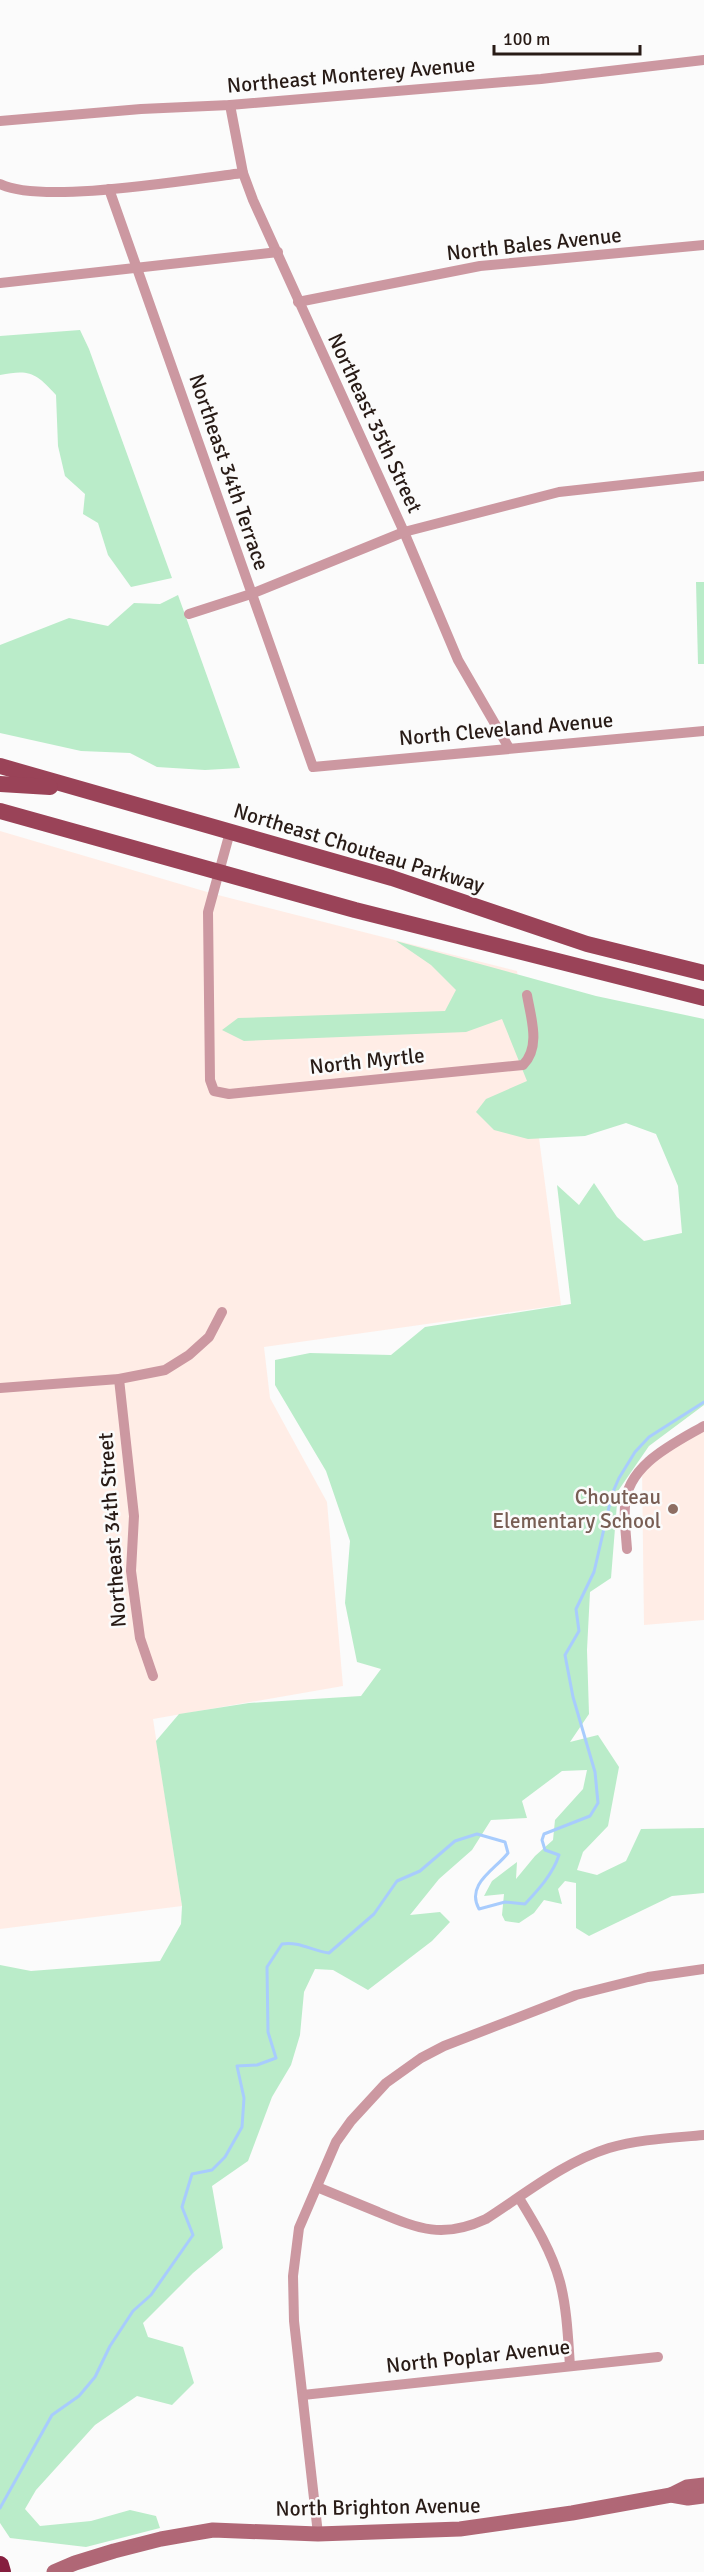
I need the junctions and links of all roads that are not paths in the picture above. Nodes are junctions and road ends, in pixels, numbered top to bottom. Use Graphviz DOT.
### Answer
graph roads {
  1 [pos="704,60"];
  2 [pos="230,105"];
  3 [pos="0,121"];
  4 [pos="243,173"];
  5 [pos="0,184"];
  6 [pos="109,189"];
  7 [pos="704,245"];
  8 [pos="278,252"];
  9 [pos="139,269"];
  10 [pos="0,283"];
  11 [pos="298,302"];
  12 [pos="704,476"];
  13 [pos="404,532"];
  14 [pos="250,594"];
  15 [pos="189,614"];
  16 [pos="704,731"];
  17 [pos="509,748"];
  18 [pos="0,766"];
  19 [pos="312,767"];
  20 [pos="0,784"];
  21 [pos="72,787"];
  22 [pos="0,811"];
  23 [pos="230,832"];
  24 [pos="219,870"];
  25 [pos="704,973"];
  26 [pos="526,995"];
  27 [pos="704,998"];
  28 [pos="222,1312"];
  29 [pos="119,1379"];
  30 [pos="0,1388"];
  31 [pos="704,1426"];
  32 [pos="627,1548"];
  33 [pos="153,1676"];
  34 [pos="704,1969"];
  35 [pos="704,2135"];
  36 [pos="317,2187"];
  37 [pos="519,2198"];
  38 [pos="658,2357"];
  39 [pos="570,2366"];
  40 [pos="303,2395"];
  41 [pos="704,2485"];
  42 [pos="670,2495"];
  43 [pos="704,2496"];
  44 [pos="318,2534"];
  45 [pos="0,2565"];
  46 [pos="3,2572"];
  47 [pos="54,2572"];
  1 -- 2 [label="street, Northeast Monterey Avenue"];
  2 -- 3 [label="street, Northeast Monterey Avenue"];
  2 -- 4 [label="street, Northeast 35th Street"];
  4 -- 6 [label="street"];
  4 -- 8 [label="street, Northeast 35th Street"];
  5 -- 6 [label="street"];
  6 -- 9 [label="street, Northeast 34th Terrace"];
  7 -- 11 [label="street, North Bales Avenue"];
  8 -- 9 [label="street"];
  8 -- 11 [label="street, Northeast 35th Street"];
  9 -- 10 [label="street"];
  9 -- 14 [label="street, Northeast 34th Terrace"];
  11 -- 13 [label="street, Northeast 35th Street"];
  12 -- 13 [label="street"];
  13 -- 14 [label="street"];
  13 -- 17 [label="street, Northeast 35th Street"];
  14 -- 15 [label="street"];
  14 -- 19 [label="street, Northeast 34th Terrace"];
  16 -- 17 [label="street, North Cleveland Avenue"];
  17 -- 19 [label="street, North Cleveland Avenue"];
  18 -- 21 [label="main road, Northeast Chouteau Parkway"];
  20 -- 21 [label="main road"];
  21 -- 23 [label="main road, Northeast Chouteau Parkway"];
  22 -- 24 [label="main road"];
  23 -- 24 [label="street"];
  23 -- 25 [label="main road, Northeast Chouteau Parkway"];
  24 -- 26 [label="street, North Myrtle"];
  24 -- 27 [label="main road"];
  28 -- 29 [label="street"];
  29 -- 30 [label="street"];
  29 -- 33 [label="street, Northeast 34th Street"];
  31 -- 32 [label="street"];
  34 -- 36 [label="street"];
  35 -- 37 [label="street"];
  36 -- 37 [label="street"];
  36 -- 40 [label="street"];
  37 -- 39 [label="street"];
  38 -- 39 [label="street, North Poplar Avenue"];
  39 -- 40 [label="street, North Poplar Avenue"];
  40 -- 44 [label="street"];
  41 -- 42 [label="main road, North Brighton Avenue"];
  42 -- 43 [label="main road, North Brighton Avenue"];
  42 -- 44 [label="main road, North Brighton Avenue"];
  44 -- 47 [label="main road, North Brighton Avenue"];
  45 -- 46 [label="highway"];
}
